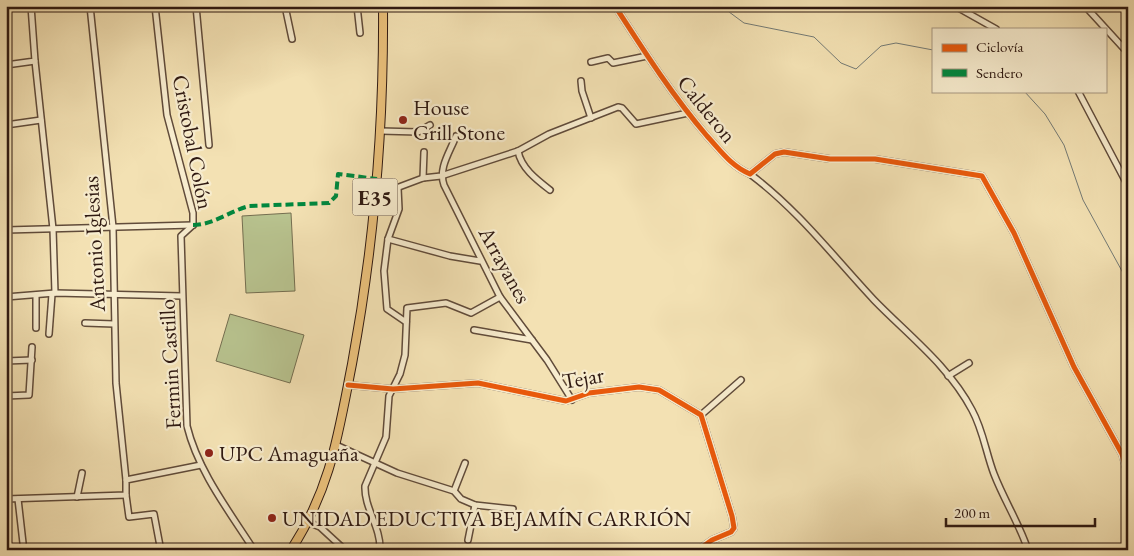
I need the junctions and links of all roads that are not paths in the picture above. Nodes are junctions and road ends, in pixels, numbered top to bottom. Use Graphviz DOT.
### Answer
graph roads {
  1 [pos="15,6"];
  2 [pos="31,6"];
  3 [pos="90,6"];
  4 [pos="155,6"];
  5 [pos="196,6"];
  6 [pos="285,6"];
  7 [pos="357,6"];
  8 [pos="383,6"];
  9 [pos="615,6"];
  10 [pos="954,6"];
  11 [pos="1085,6"];
  12 [pos="6,7"];
  13 [pos="994,28"];
  14 [pos="1105,28"];
  15 [pos="1106,29"];
  16 [pos="360,33"];
  17 [pos="292,38"];
  18 [pos="1128,53"];
  19 [pos="647,56"];
  20 [pos="35,61"];
  21 [pos="591,62"];
  22 [pos="6,65"];
  23 [pos="581,81"];
  24 [pos="1079,92"];
  25 [pos="688,113"];
  26 [pos="591,118"];
  27 [pos="41,120"];
  28 [pos="6,125"];
  29 [pos="430,125"];
  30 [pos="381,131"];
  31 [pos="456,136"];
  32 [pos="209,145"];
  33 [pos="518,151"];
  34 [pos="424,152"];
  35 [pos="750,174"];
  36 [pos="441,176"];
  37 [pos="423,178"];
  38 [pos="1128,186"];
  39 [pos="398,188"];
  40 [pos="550,190"];
  41 [pos="375,196"];
  42 [pos="193,225"];
  43 [pos="181,226"];
  44 [pos="112,227"];
  45 [pos="53,229"];
  46 [pos="6,230"];
  47 [pos="181,236"];
  48 [pos="388,239"];
  49 [pos="480,261"];
  50 [pos="54,294"];
  51 [pos="36,295"];
  52 [pos="115,296"];
  53 [pos="182,296"];
  54 [pos="6,297"];
  55 [pos="500,298"];
  56 [pos="406,322"];
  57 [pos="85,323"];
  58 [pos="114,324"];
  59 [pos="36,328"];
  60 [pos="474,330"];
  61 [pos="49,334"];
  62 [pos="532,340"];
  63 [pos="32,347"];
  64 [pos="32,360"];
  65 [pos="6,361"];
  66 [pos="968,363"];
  67 [pos="948,376"];
  68 [pos="741,380"];
  69 [pos="348,386"];
  70 [pos="392,389"];
  71 [pos="6,396"];
  72 [pos="572,400"];
  73 [pos="701,415"];
  74 [pos="336,445"];
  75 [pos="1125,454"];
  76 [pos="375,462"];
  77 [pos="464,463"];
  78 [pos="201,465"];
  79 [pos="82,473"];
  80 [pos="1127,473"];
  81 [pos="126,480"];
  82 [pos="454,491"];
  83 [pos="126,495"];
  84 [pos="77,497"];
  85 [pos="6,499"];
  86 [pos="18,499"];
  87 [pos="475,505"];
  88 [pos="512,509"];
  89 [pos="308,522"];
  90 [pos="468,540"];
  91 [pos="23,543"];
  92 [pos="157,550"];
  93 [pos="254,550"];
  94 [pos="290,550"];
  95 [pos="345,550"];
  96 [pos="380,550"];
  97 [pos="698,550"];
  98 [pos="1028,550"];
  1 -- 12 [label="street"];
  2 -- 20 [label="street"];
  3 -- 44 [label="street, Antonio Iglesias"];
  4 -- 42 [label="street, Cristobal Colón"];
  5 -- 32 [label="street"];
  6 -- 17 [label="street"];
  7 -- 16 [label="street"];
  8 -- 30 [label="highway, E35"];
  9 -- 19 [label="street, Calderon"];
  10 -- 13 [label="street"];
  11 -- 14 [label="street"];
  15 -- 18 [label="street"];
  19 -- 21 [label="street"];
  19 -- 25 [label="street, Calderon"];
  20 -- 22 [label="street"];
  20 -- 27 [label="street"];
  23 -- 26 [label="street"];
  24 -- 38 [label="street"];
  25 -- 26 [label="street"];
  25 -- 35 [label="street, Calderon"];
  26 -- 33 [label="street"];
  27 -- 28 [label="street"];
  27 -- 45 [label="street"];
  29 -- 30 [label="street"];
  30 -- 41 [label="highway, E35"];
  31 -- 36 [label="street"];
  33 -- 36 [label="street"];
  33 -- 40 [label="street"];
  34 -- 37 [label="street"];
  35 -- 67 [label="street, Calderon"];
  35 -- 75 [label="street"];
  36 -- 37 [label="street"];
  36 -- 49 [label="street, Arrayanes"];
  37 -- 39 [label="street"];
  39 -- 41 [label="street"];
  39 -- 48 [label="street"];
  41 -- 69 [label="highway, E35"];
  42 -- 43 [label="street"];
  42 -- 47 [label="street"];
  43 -- 44 [label="street"];
  43 -- 47 [label="street, Fermin Castillo"];
  44 -- 45 [label="street"];
  44 -- 52 [label="street, Antonio Iglesias"];
  45 -- 46 [label="street"];
  45 -- 50 [label="street"];
  47 -- 53 [label="street, Fermin Castillo"];
  48 -- 49 [label="street"];
  48 -- 56 [label="street"];
  49 -- 55 [label="street, Arrayanes"];
  50 -- 51 [label="street"];
  50 -- 52 [label="street"];
  50 -- 61 [label="street"];
  51 -- 54 [label="street"];
  51 -- 59 [label="street"];
  52 -- 53 [label="street"];
  52 -- 58 [label="street, Antonio Iglesias"];
  53 -- 78 [label="street, Fermin Castillo"];
  55 -- 56 [label="street"];
  55 -- 62 [label="street, Arrayanes"];
  56 -- 70 [label="street"];
  57 -- 58 [label="street"];
  58 -- 81 [label="street, Antonio Iglesias"];
  60 -- 62 [label="street"];
  62 -- 72 [label="street, Arrayanes"];
  63 -- 64 [label="street"];
  64 -- 65 [label="street"];
  64 -- 71 [label="street"];
  66 -- 67 [label="street"];
  67 -- 98 [label="street, Calderon"];
  68 -- 73 [label="street"];
  69 -- 70 [label="street, Tejar"];
  69 -- 74 [label="highway, E35"];
  70 -- 72 [label="street, Tejar"];
  70 -- 76 [label="street"];
  72 -- 73 [label="street, Tejar"];
  73 -- 97 [label="street"];
  74 -- 76 [label="street"];
  74 -- 89 [label="highway, E35"];
  75 -- 80 [label="street"];
  76 -- 82 [label="street"];
  76 -- 96 [label="street"];
  77 -- 82 [label="street"];
  78 -- 81 [label="street"];
  78 -- 93 [label="street, Fermin Castillo"];
  79 -- 84 [label="street"];
  81 -- 83 [label="street, Antonio Iglesias"];
  82 -- 87 [label="street"];
  83 -- 84 [label="street"];
  83 -- 92 [label="street, Antonio Iglesias"];
  84 -- 86 [label="street"];
  85 -- 86 [label="street"];
  86 -- 91 [label="street"];
  87 -- 88 [label="street"];
  87 -- 90 [label="street"];
  89 -- 94 [label="highway, E35"];
  89 -- 95 [label="street"];
}
